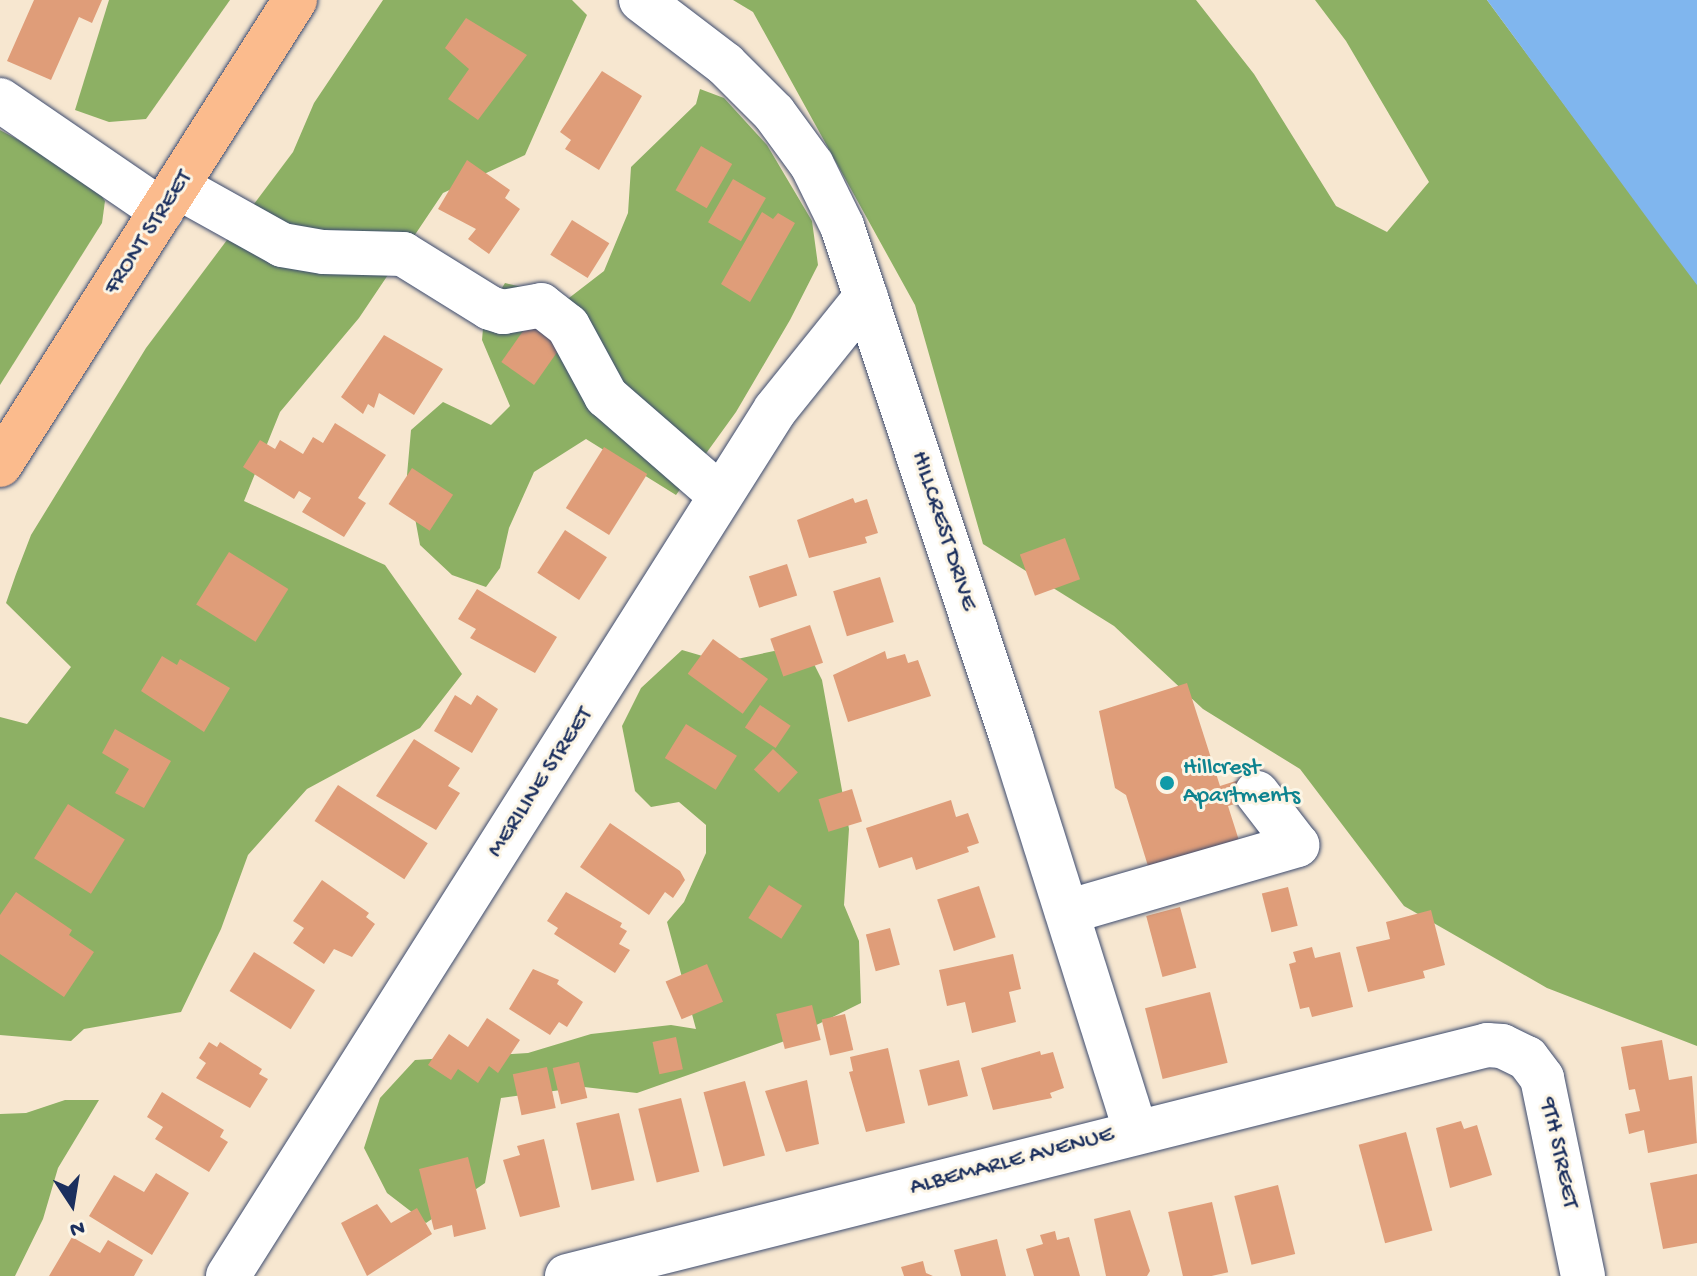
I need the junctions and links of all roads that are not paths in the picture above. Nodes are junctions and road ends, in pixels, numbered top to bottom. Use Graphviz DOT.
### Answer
graph roads {
  1 [pos="295,0"];
  2 [pos="641,0"];
  3 [pos="0,100"];
  4 [pos="170,199"];
  5 [pos="866,297"];
  6 [pos="0,465"];
  7 [pos="720,495"];
  8 [pos="1257,793"];
  9 [pos="1067,912"];
  10 [pos="1458,1049"];
  11 [pos="1135,1129"];
  12 [pos="228,1276"];
  13 [pos="567,1276"];
  14 [pos="1583,1276"];
  1 -- 4 [label="main road, FRONT STREET"];
  2 -- 5 [label="street, HILLCREST DRIVE"];
  3 -- 4 [label="street"];
  4 -- 6 [label="main road, FRONT STREET"];
  4 -- 7 [label="street"];
  5 -- 7 [label="street, MERILINE STREET"];
  5 -- 9 [label="street, HILLCREST DRIVE"];
  7 -- 12 [label="street, MERILINE STREET"];
  8 -- 9 [label="street"];
  9 -- 11 [label="street, HILLCREST DRIVE"];
  10 -- 11 [label="street, ALBEMARLE AVENUE"];
  10 -- 14 [label="street, 9TH STREET"];
  11 -- 13 [label="street, ALBEMARLE AVENUE"];
}
